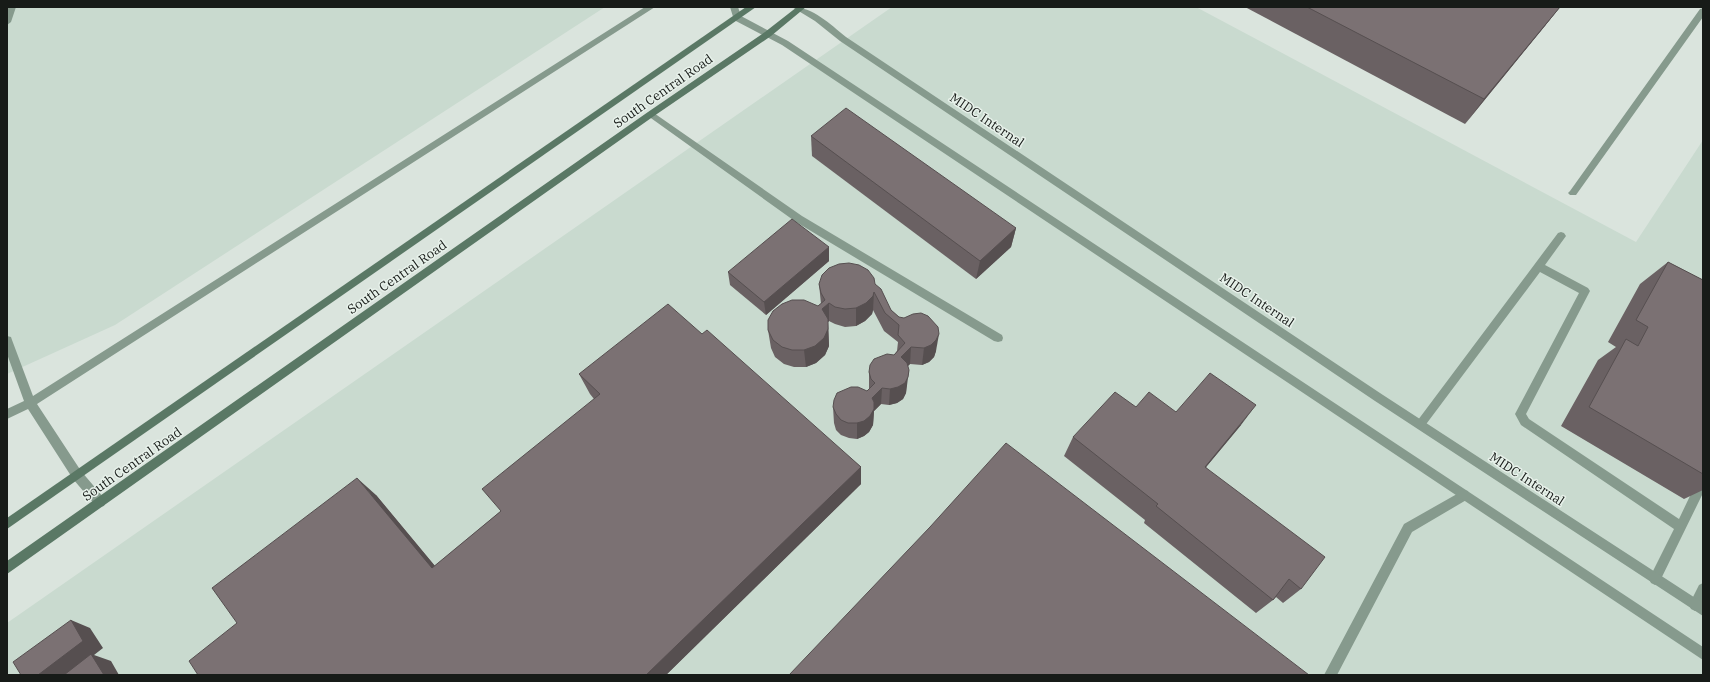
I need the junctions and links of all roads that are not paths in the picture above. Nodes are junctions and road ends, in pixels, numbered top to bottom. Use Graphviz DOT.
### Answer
graph roads {
  1 [pos="12,7"];
  2 [pos="651,7"];
  3 [pos="734,7"];
  4 [pos="752,7"];
  5 [pos="799,8"];
  6 [pos="1703,11"];
  7 [pos="737,18"];
  8 [pos="7,22"];
  9 [pos="768,34"];
  10 [pos="651,114"];
  11 [pos="1573,193"];
  12 [pos="1561,236"];
  13 [pos="1538,266"];
  14 [pos="998,338"];
  15 [pos="7,340"];
  16 [pos="30,403"];
  17 [pos="7,414"];
  18 [pos="1420,424"];
  19 [pos="77,475"];
  20 [pos="1703,481"];
  21 [pos="1464,495"];
  22 [pos="100,502"];
  23 [pos="7,524"];
  24 [pos="1681,527"];
  25 [pos="7,568"];
  26 [pos="1655,579"];
  27 [pos="1703,589"];
  28 [pos="1699,607"];
  29 [pos="1703,654"];
  30 [pos="1330,675"];
  1 -- 8 [label="street"];
  2 -- 16 [label="street"];
  3 -- 7 [label="street"];
  4 -- 7 [label="main road, South Central Road"];
  5 -- 9 [label="main road, South Central Road"];
  5 -- 18 [label="street, MIDC Internal"];
  6 -- 11 [label="street"];
  7 -- 9 [label="street"];
  7 -- 19 [label="main road, South Central Road"];
  9 -- 10 [label="main road, South Central Road"];
  9 -- 21 [label="street"];
  10 -- 14 [label="street"];
  10 -- 22 [label="main road, South Central Road"];
  12 -- 13 [label="street"];
  13 -- 18 [label="street"];
  13 -- 24 [label="street"];
  15 -- 16 [label="street"];
  16 -- 17 [label="street"];
  16 -- 19 [label="street"];
  18 -- 26 [label="street, MIDC Internal"];
  19 -- 22 [label="street"];
  19 -- 23 [label="main road, South Central Road"];
  20 -- 24 [label="street"];
  21 -- 29 [label="street"];
  21 -- 30 [label="street"];
  22 -- 25 [label="main road, South Central Road"];
  24 -- 26 [label="street"];
  26 -- 28 [label="street, MIDC Internal"];
  27 -- 28 [label="street"];
}
